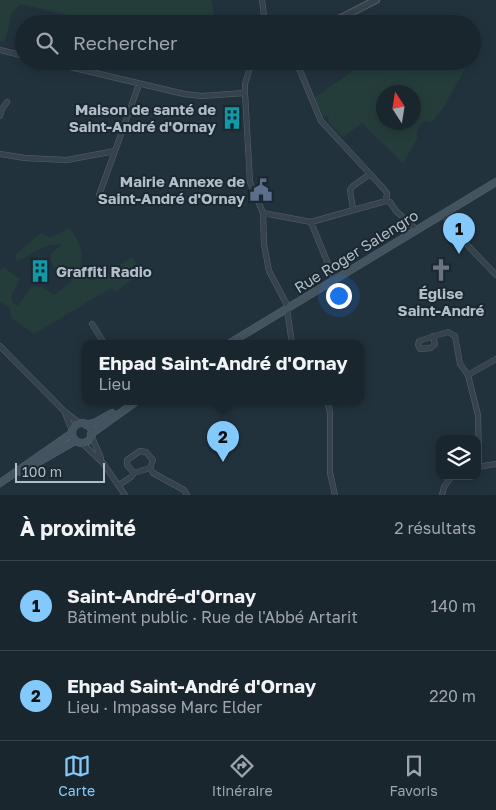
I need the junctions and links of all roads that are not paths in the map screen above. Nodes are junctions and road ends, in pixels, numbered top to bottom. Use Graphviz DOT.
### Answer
graph roads {
  1 [pos="262,0"];
  2 [pos="376,0"];
  3 [pos="264,15"];
  4 [pos="347,15"];
  5 [pos="0,50"];
  6 [pos="15,54"];
  7 [pos="82,70"];
  8 [pos="250,70"];
  9 [pos="299,70"];
  10 [pos="139,84"];
  11 [pos="245,93"];
  12 [pos="8,102"];
  13 [pos="0,116"];
  14 [pos="114,151"];
  15 [pos="0,154"];
  16 [pos="370,174"];
  17 [pos="496,182"];
  18 [pos="100,195"];
  19 [pos="386,201"];
  20 [pos="353,209"];
  21 [pos="263,213"];
  22 [pos="444,213"];
  23 [pos="311,222"];
  24 [pos="416,229"];
  25 [pos="496,274"];
  26 [pos="335,281"];
  27 [pos="287,309"];
  28 [pos="92,324"];
  29 [pos="433,336"];
  30 [pos="102,340"];
  31 [pos="235,340"];
  32 [pos="292,340"];
  33 [pos="0,346"];
  34 [pos="496,359"];
  35 [pos="468,375"];
  36 [pos="129,405"];
  37 [pos="131,405"];
  38 [pos="328,405"];
  39 [pos="65,412"];
  40 [pos="83,424"];
  41 [pos="72,432"];
  42 [pos="91,434"];
  43 [pos="478,435"];
  44 [pos="78,442"];
  45 [pos="103,463"];
  46 [pos="496,464"];
  47 [pos="481,466"];
  48 [pos="150,468"];
  49 [pos="134,473"];
  50 [pos="449,480"];
  51 [pos="1,482"];
  52 [pos="119,485"];
  53 [pos="125,495"];
  54 [pos="188,495"];
  55 [pos="335,495"];
  56 [pos="442,495"];
  1 -- 3 [label="street"];
  2 -- 4 [label="street"];
  5 -- 6 [label="street"];
  7 -- 10 [label="street"];
  8 -- 11 [label="street"];
  9 -- 16 [label="street"];
  10 -- 11 [label="street"];
  10 -- 14 [label="street"];
  11 -- 21 [label="street"];
  12 -- 13 [label="street"];
  14 -- 15 [label="street"];
  14 -- 18 [label="street"];
  16 -- 19 [label="street"];
  16 -- 20 [label="street"];
  17 -- 22 [label="main road, Rue Roger Salengro"];
  19 -- 20 [label="street"];
  19 -- 24 [label="street"];
  20 -- 23 [label="street"];
  21 -- 23 [label="street"];
  21 -- 27 [label="street"];
  22 -- 24 [label="main road, Rue Roger Salengro"];
  22 -- 25 [label="street"];
  23 -- 26 [label="street"];
  24 -- 26 [label="main road, Rue Roger Salengro"];
  26 -- 27 [label="main road, Rue Roger Salengro"];
  27 -- 31 [label="main road, Rue Roger Salengro"];
  27 -- 32 [label="street"];
  28 -- 30 [label="street"];
  29 -- 35 [label="street"];
  33 -- 39 [label="street"];
  34 -- 35 [label="street"];
  35 -- 43 [label="street"];
  36 -- 40 [label="main road"];
  37 -- 42 [label="main road"];
  38 -- 55 [label="street"];
  39 -- 40 [label="street"];
  39 -- 41 [label="street"];
  40 -- 41 [label="main road"];
  40 -- 42 [label="main road"];
  41 -- 44 [label="main road"];
  41 -- 51 [label="main road"];
  42 -- 44 [label="main road"];
  42 -- 45 [label="street"];
  44 -- 45 [label="street"];
  44 -- 51 [label="main road"];
  45 -- 52 [label="street"];
  46 -- 47 [label="street"];
  48 -- 49 [label="street"];
  48 -- 49 [label="street"];
  48 -- 54 [label="street"];
  49 -- 52 [label="street"];
  50 -- 56 [label="street"];
  52 -- 53 [label="street"];
}
